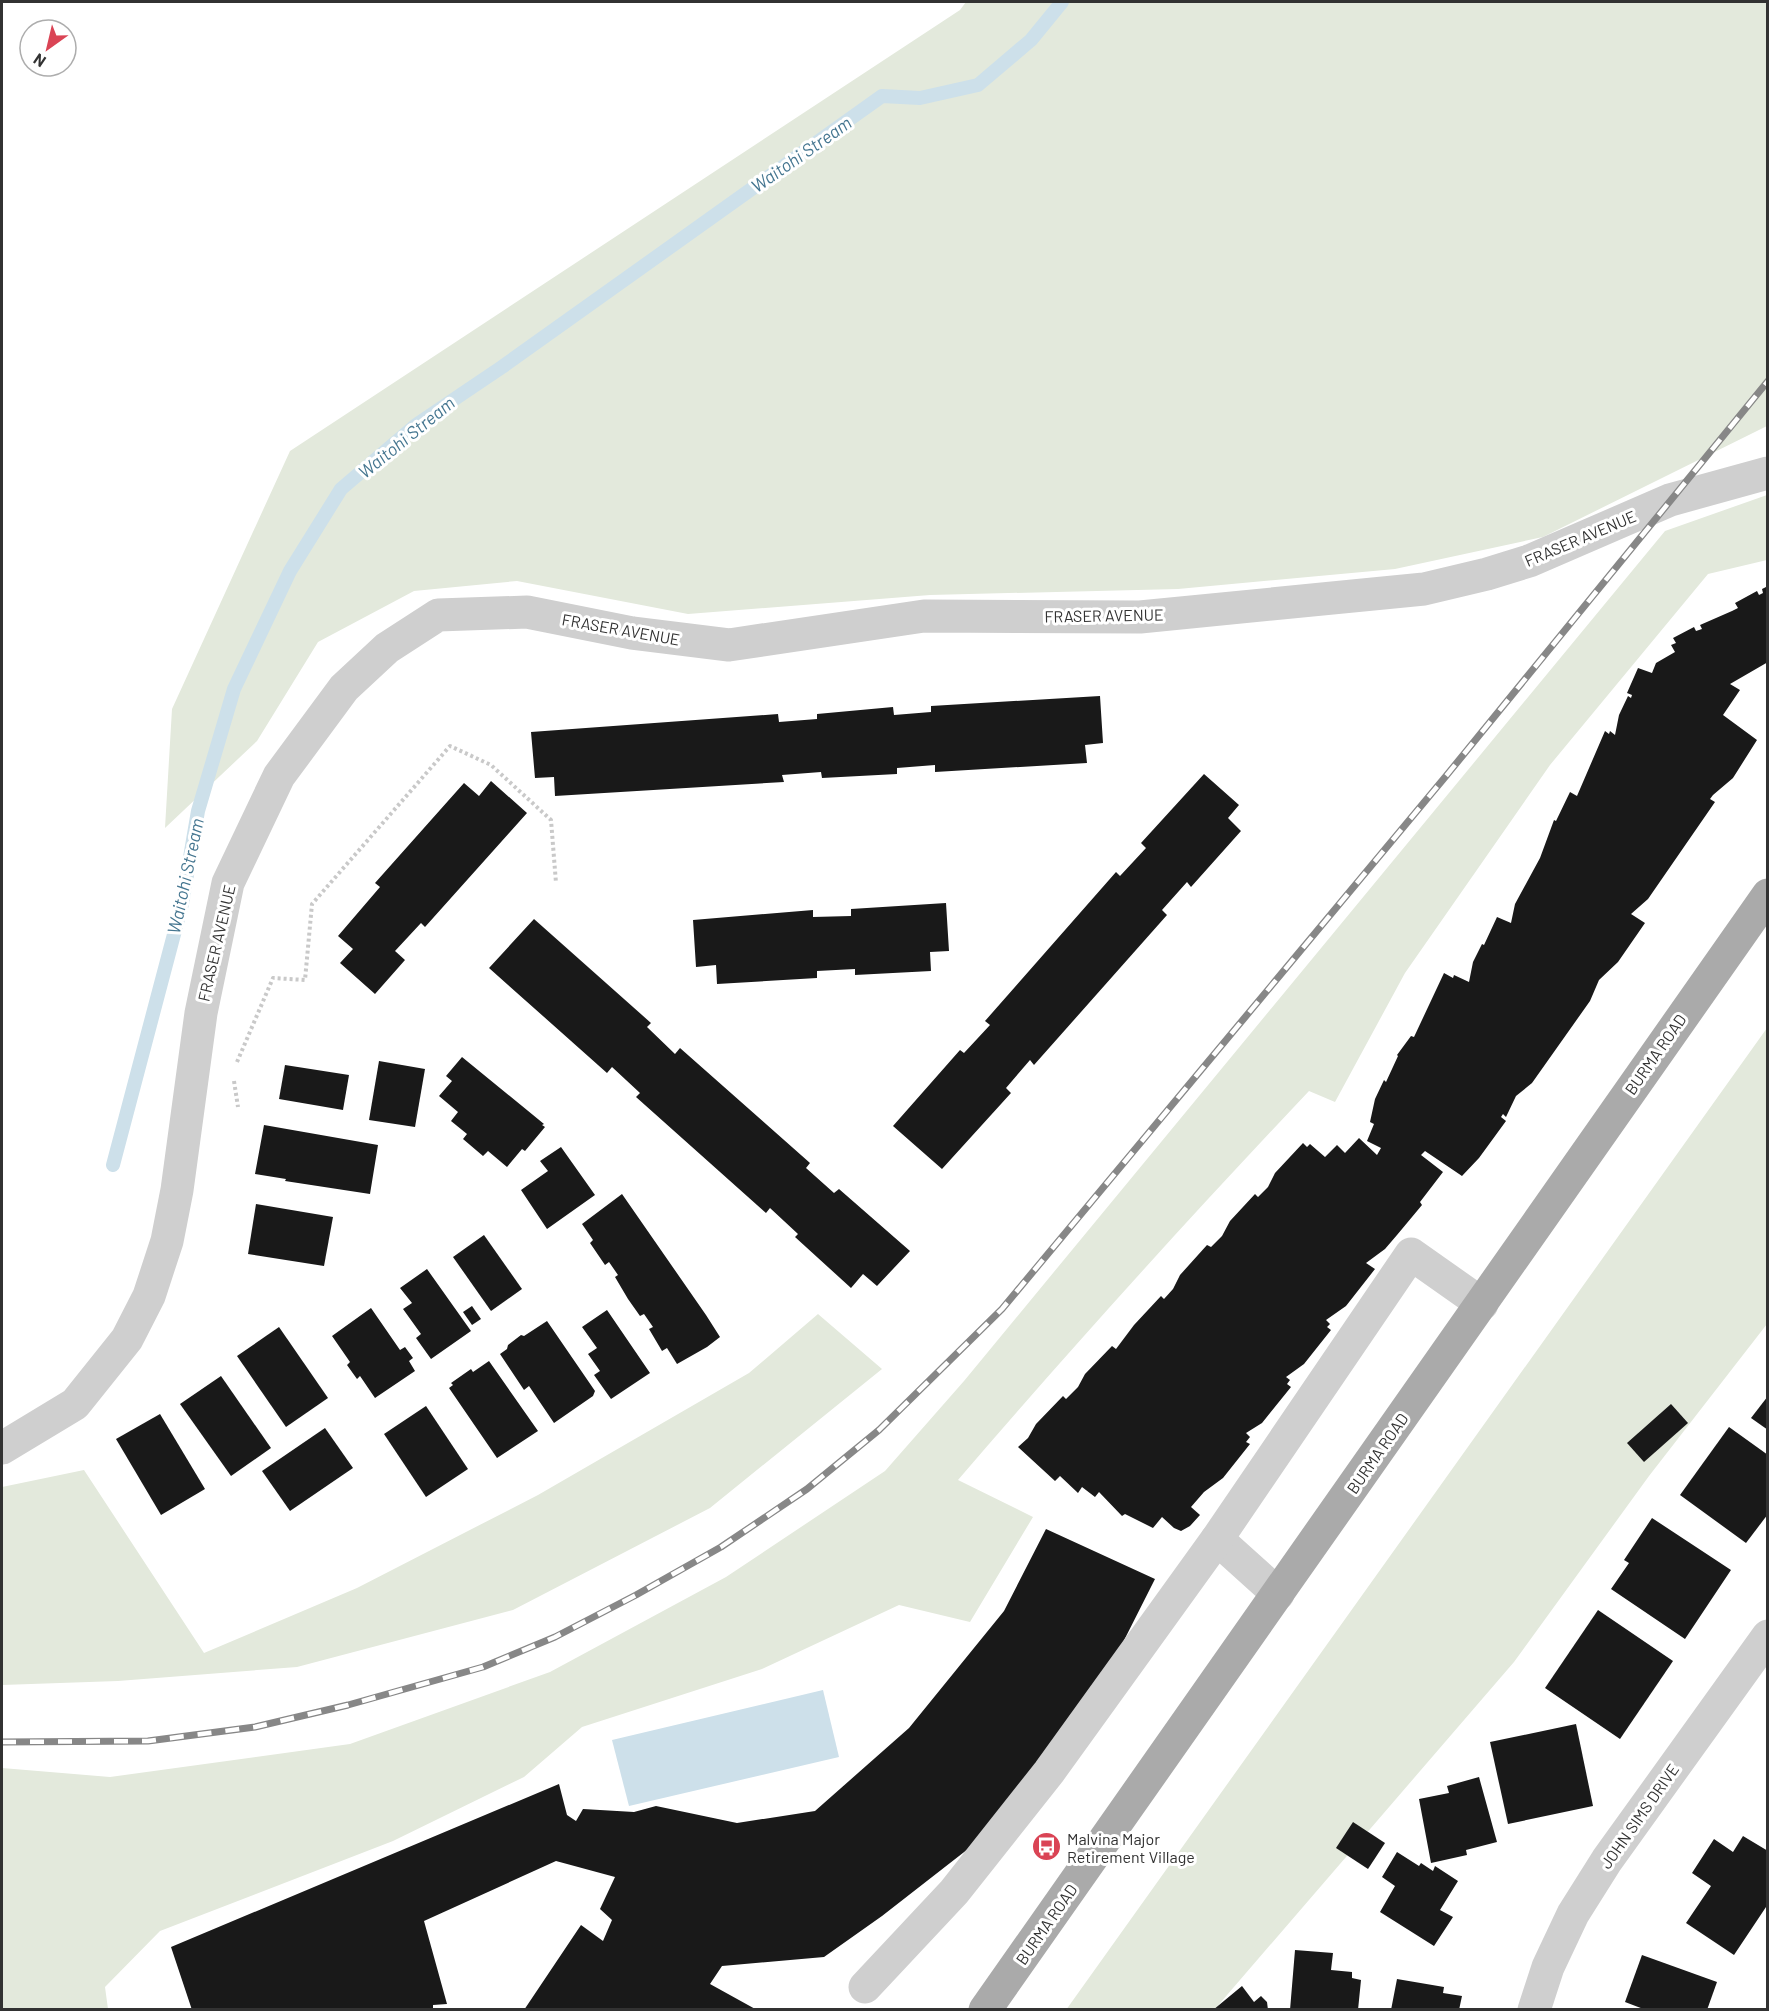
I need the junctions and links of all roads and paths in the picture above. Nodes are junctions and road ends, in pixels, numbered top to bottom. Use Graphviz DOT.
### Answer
graph roads {
  1 [pos="1767,473"];
  2 [pos="556,883"];
  3 [pos="1767,895"];
  4 [pos="236,1066"];
  5 [pos="235,1074"];
  6 [pos="238,1107"];
  7 [pos="1482,1304"];
  8 [pos="2,1448"];
  9 [pos="1217,1539"];
  10 [pos="1278,1594"];
  11 [pos="1767,1636"];
  12 [pos="865,1987"];
  13 [pos="985,2010"];
  14 [pos="1534,2010"];
  1 -- 8 [label="street, FRASER AVENUE"];
  2 -- 4 [label="path"];
  3 -- 7 [label="main road, BURMA ROAD"];
  5 -- 6 [label="path"];
  7 -- 9 [label="street"];
  7 -- 10 [label="main road, BURMA ROAD"];
  9 -- 10 [label="street"];
  9 -- 12 [label="street"];
  10 -- 13 [label="main road, BURMA ROAD"];
  11 -- 14 [label="street, JOHN SIMS DRIVE"];
}
